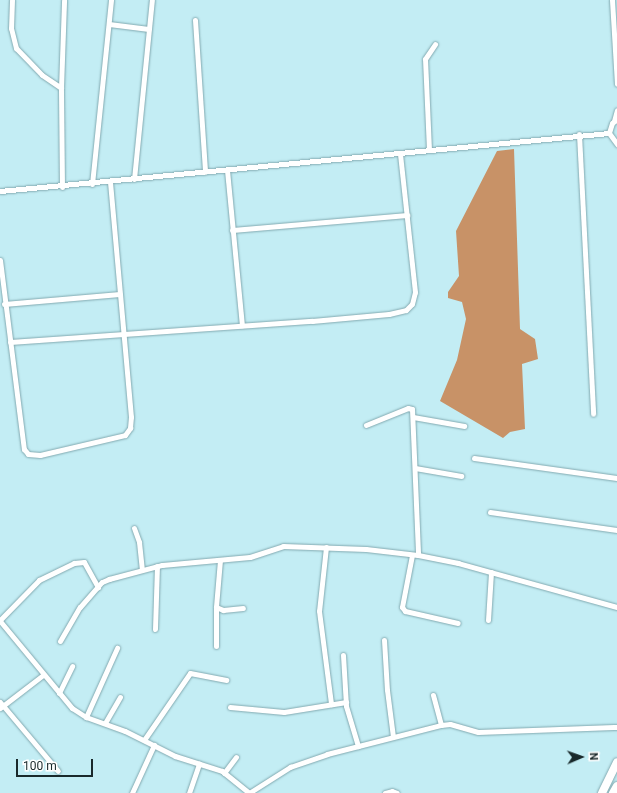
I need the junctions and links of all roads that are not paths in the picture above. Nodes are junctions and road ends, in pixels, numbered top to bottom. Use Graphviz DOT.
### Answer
graph roads {
  1 [pos="12,0"];
  2 [pos="64,0"];
  3 [pos="111,0"];
  4 [pos="152,0"];
  5 [pos="612,0"];
  6 [pos="195,20"];
  7 [pos="109,24"];
  8 [pos="149,29"];
  9 [pos="435,44"];
  10 [pos="617,84"];
  11 [pos="61,88"];
  12 [pos="617,110"];
  13 [pos="616,120"];
  14 [pos="609,133"];
  15 [pos="579,134"];
  16 [pos="617,144"];
  17 [pos="429,150"];
  18 [pos="400,154"];
  19 [pos="226,170"];
  20 [pos="205,172"];
  21 [pos="134,179"];
  22 [pos="110,182"];
  23 [pos="92,184"];
  24 [pos="62,187"];
  25 [pos="0,191"];
  26 [pos="407,215"];
  27 [pos="232,230"];
  28 [pos="0,260"];
  29 [pos="120,294"];
  30 [pos="4,304"];
  31 [pos="242,325"];
  32 [pos="124,334"];
  33 [pos="10,342"];
  34 [pos="593,414"];
  35 [pos="414,417"];
  36 [pos="366,425"];
  37 [pos="464,426"];
  38 [pos="474,458"];
  39 [pos="415,468"];
  40 [pos="460,476"];
  41 [pos="617,478"];
  42 [pos="490,512"];
  43 [pos="134,528"];
  44 [pos="617,530"];
  45 [pos="326,547"];
  46 [pos="415,555"];
  47 [pos="220,560"];
  48 [pos="157,566"];
  49 [pos="142,570"];
  50 [pos="491,572"];
  51 [pos="98,587"];
  52 [pos="216,607"];
  53 [pos="617,607"];
  54 [pos="243,608"];
  55 [pos="488,620"];
  56 [pos="0,621"];
  57 [pos="458,622"];
  58 [pos="155,629"];
  59 [pos="384,640"];
  60 [pos="60,641"];
  61 [pos="216,646"];
  62 [pos="117,648"];
  63 [pos="343,655"];
  64 [pos="72,666"];
  65 [pos="43,675"];
  66 [pos="226,680"];
  67 [pos="59,693"];
  68 [pos="432,694"];
  69 [pos="120,697"];
  70 [pos="346,702"];
  71 [pos="330,704"];
  72 [pos="1,705"];
  73 [pos="230,707"];
  74 [pos="86,717"];
  75 [pos="105,723"];
  76 [pos="442,726"];
  77 [pos="617,727"];
  78 [pos="393,737"];
  79 [pos="144,740"];
  80 [pos="154,745"];
  81 [pos="358,746"];
  82 [pos="236,757"];
  83 [pos="617,762"];
  84 [pos="199,764"];
  85 [pos="58,771"];
  86 [pos="224,773"];
  87 [pos="617,786"];
  88 [pos="132,793"];
  89 [pos="190,793"];
  90 [pos="249,793"];
  91 [pos="385,793"];
  92 [pos="397,793"];
  93 [pos="602,793"];
  94 [pos="614,793"];
  1 -- 11 [label="street"];
  2 -- 11 [label="street"];
  3 -- 7 [label="street"];
  4 -- 8 [label="street"];
  5 -- 10 [label="street"];
  6 -- 20 [label="street"];
  7 -- 8 [label="street"];
  7 -- 23 [label="street"];
  8 -- 21 [label="street"];
  9 -- 17 [label="street"];
  11 -- 24 [label="street"];
  12 -- 13 [label="street"];
  13 -- 14 [label="street"];
  14 -- 15 [label="street"];
  14 -- 16 [label="street"];
  15 -- 17 [label="street"];
  15 -- 34 [label="street"];
  17 -- 18 [label="street"];
  18 -- 19 [label="street"];
  18 -- 26 [label="street"];
  19 -- 20 [label="street"];
  19 -- 27 [label="street"];
  20 -- 21 [label="street"];
  21 -- 22 [label="street"];
  22 -- 23 [label="street"];
  22 -- 29 [label="street"];
  23 -- 24 [label="street"];
  24 -- 25 [label="street"];
  26 -- 27 [label="street"];
  26 -- 31 [label="street"];
  27 -- 31 [label="street"];
  28 -- 30 [label="street"];
  29 -- 30 [label="street"];
  29 -- 32 [label="street"];
  30 -- 33 [label="street"];
  31 -- 32 [label="street"];
  32 -- 33 [label="street"];
  32 -- 33 [label="street"];
  35 -- 36 [label="street"];
  35 -- 37 [label="street"];
  35 -- 39 [label="street"];
  38 -- 41 [label="street"];
  39 -- 40 [label="street"];
  39 -- 46 [label="street"];
  42 -- 44 [label="street"];
  43 -- 49 [label="street"];
  45 -- 46 [label="street"];
  45 -- 47 [label="street"];
  45 -- 71 [label="street"];
  46 -- 50 [label="street"];
  46 -- 57 [label="street"];
  47 -- 48 [label="street"];
  47 -- 52 [label="street"];
  48 -- 49 [label="street"];
  48 -- 58 [label="street"];
  49 -- 51 [label="street"];
  50 -- 53 [label="street"];
  50 -- 55 [label="street"];
  51 -- 56 [label="street"];
  51 -- 60 [label="street"];
  52 -- 54 [label="street"];
  52 -- 61 [label="street"];
  56 -- 65 [label="street"];
  59 -- 78 [label="street"];
  62 -- 74 [label="street"];
  63 -- 70 [label="street"];
  64 -- 67 [label="street"];
  65 -- 67 [label="street"];
  65 -- 72 [label="street"];
  66 -- 79 [label="street"];
  67 -- 74 [label="street"];
  68 -- 76 [label="street"];
  69 -- 75 [label="street"];
  70 -- 71 [label="street"];
  70 -- 81 [label="street"];
  71 -- 73 [label="street"];
  72 -- 85 [label="street"];
  74 -- 75 [label="street"];
  75 -- 79 [label="street"];
  76 -- 77 [label="street"];
  76 -- 78 [label="street"];
  78 -- 81 [label="street"];
  79 -- 80 [label="street"];
  80 -- 84 [label="street"];
  80 -- 88 [label="street"];
  81 -- 90 [label="street"];
  82 -- 86 [label="street"];
  83 -- 93 [label="main road"];
  84 -- 86 [label="street"];
  84 -- 89 [label="street"];
  86 -- 90 [label="street"];
  87 -- 94 [label="main road"];
  91 -- 92 [label="street"];
}
